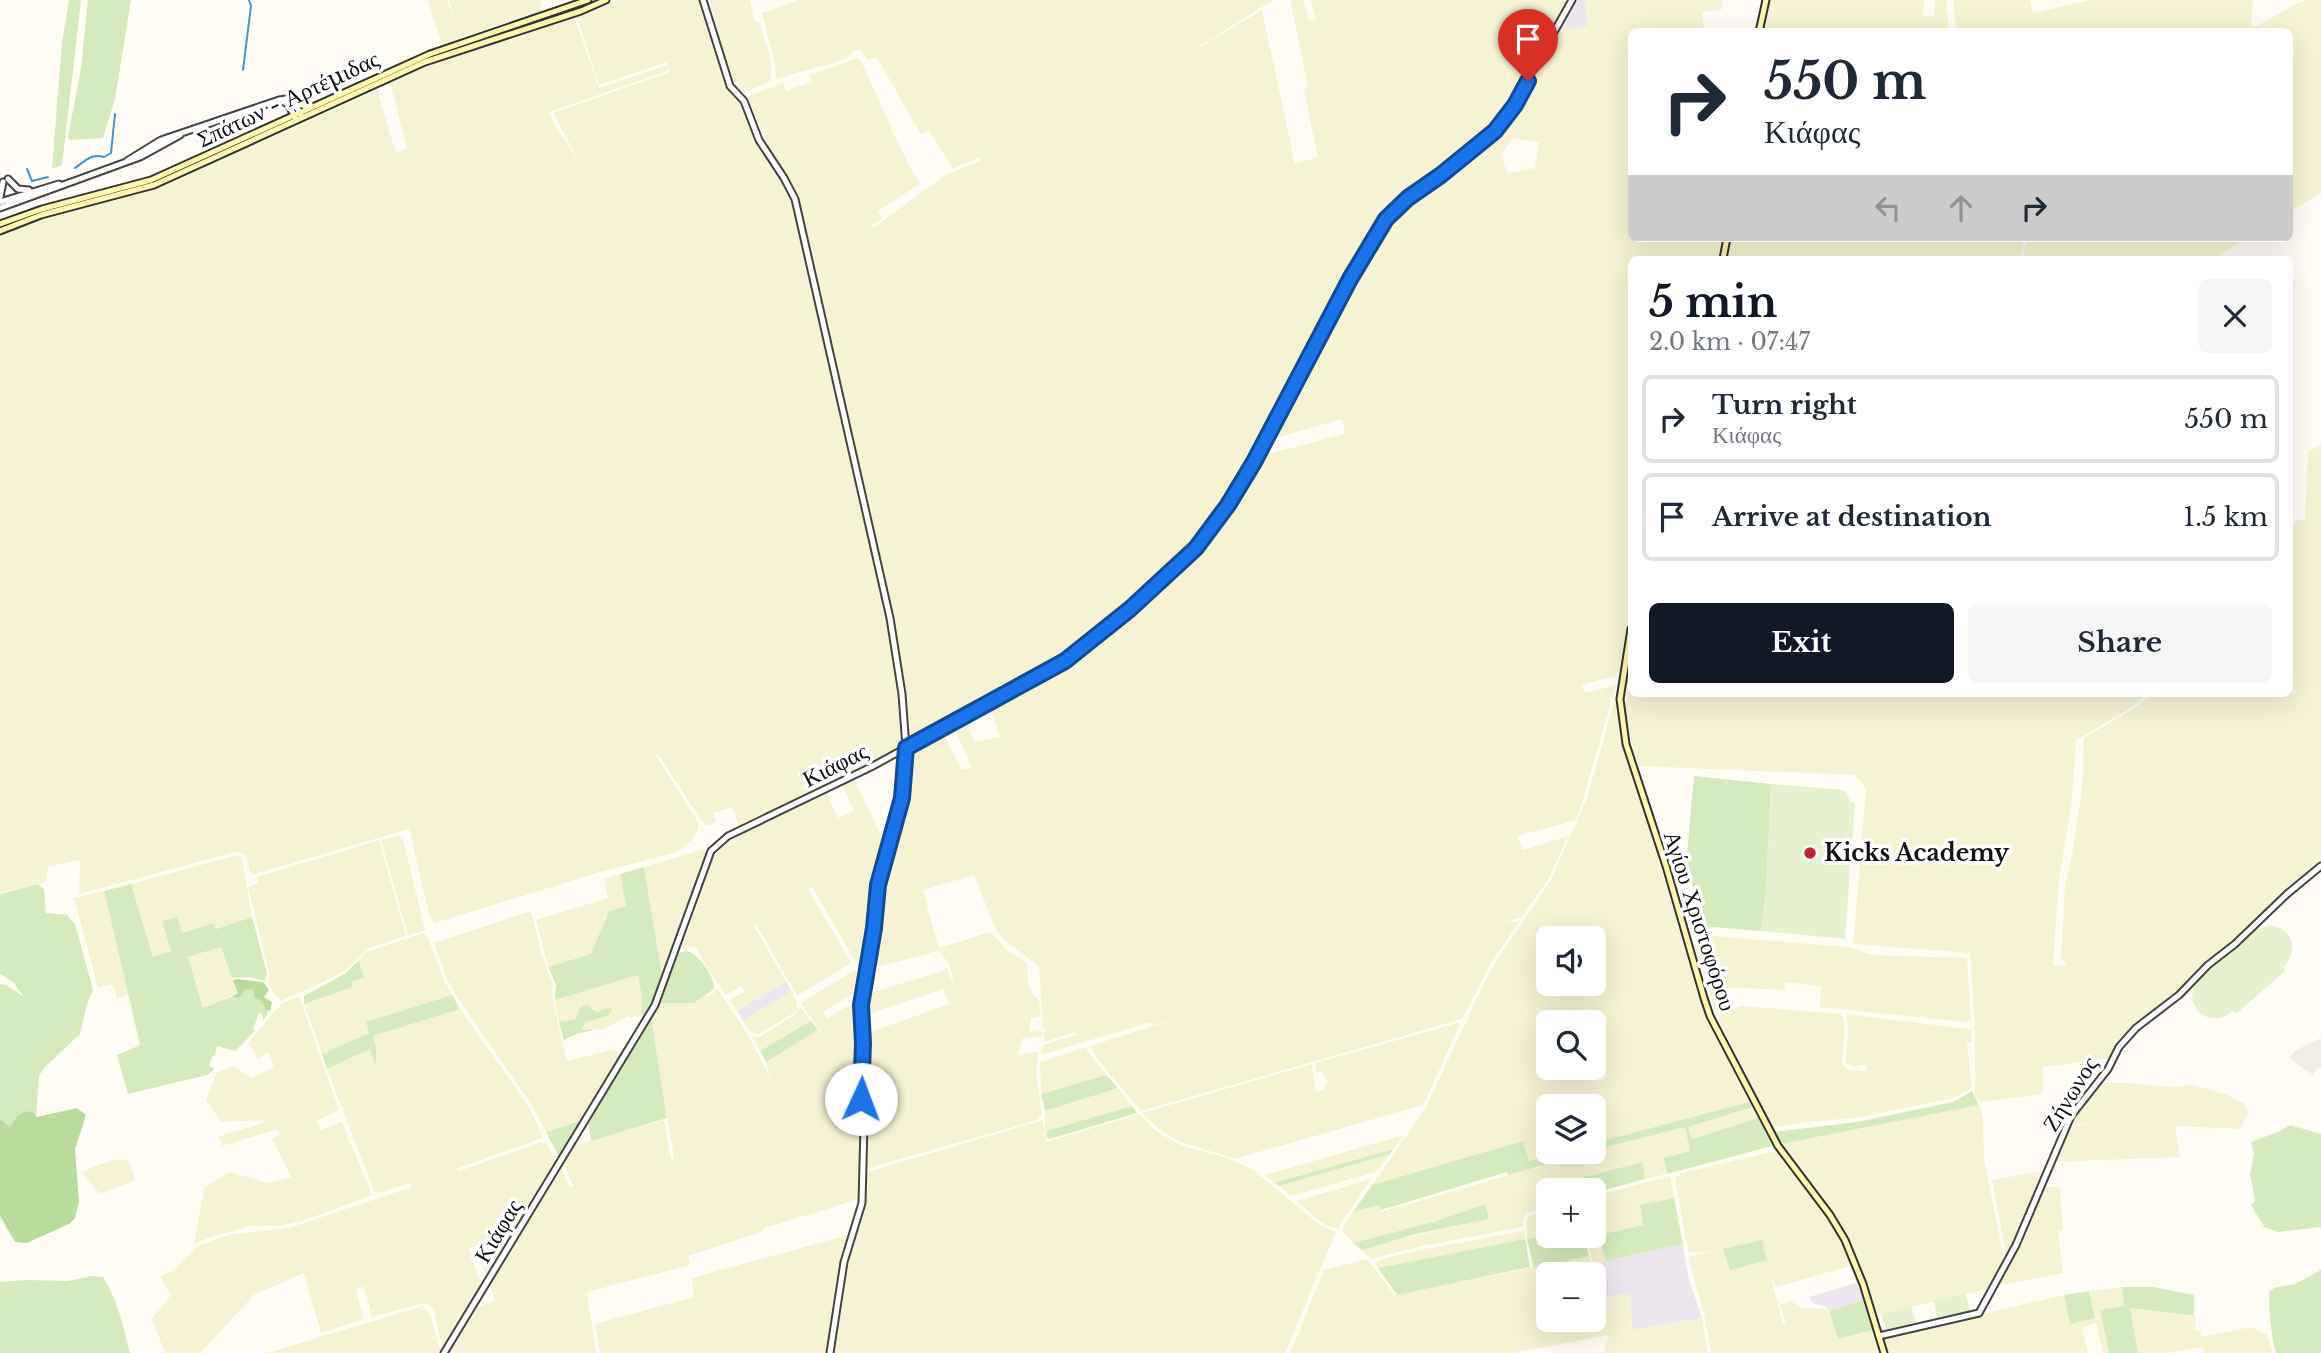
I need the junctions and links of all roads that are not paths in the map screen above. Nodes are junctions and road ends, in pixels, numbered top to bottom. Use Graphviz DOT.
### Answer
graph roads {
  1 [pos="588,0"];
  2 [pos="606,0"];
  3 [pos="703,0"];
  4 [pos="1572,0"];
  5 [pos="1766,0"];
  6 [pos="1760,28"];
  7 [pos="279,100"];
  8 [pos="295,103"];
  9 [pos="312,107"];
  10 [pos="299,117"];
  11 [pos="79,180"];
  12 [pos="36,190"];
  13 [pos="0,197"];
  14 [pos="0,202"];
  15 [pos="0,208"];
  16 [pos="0,224"];
  17 [pos="0,231"];
  18 [pos="1628,648"];
  19 [pos="906,748"];
  20 [pos="2321,866"];
  21 [pos="1879,1336"];
  22 [pos="444,1353"];
  23 [pos="830,1353"];
  24 [pos="1884,1353"];
  1 -- 9 [label="main road, Σπάτων - Αρτέμιδας"];
  2 -- 10 [label="main road, Σπάτων - Αρτέμιδας"];
  3 -- 19 [label="street"];
  4 -- 19 [label="street, Κιάφας"];
  5 -- 6 [label="main road"];
  7 -- 8 [label="street"];
  7 -- 10 [label="street"];
  7 -- 11 [label="street"];
  8 -- 9 [label="main road"];
  8 -- 10 [label="street"];
  9 -- 10 [label="main road, Σπάτων - Αρτέμιδας"];
  10 -- 16 [label="main road, Σπάτων - Αρτέμιδας"];
  10 -- 17 [label="main road, Σπάτων - Αρτέμιδας"];
  11 -- 12 [label="street"];
  11 -- 15 [label="street"];
  12 -- 13 [label="street"];
  12 -- 14 [label="street"];
  18 -- 21 [label="main road, Αγίου Χριστοφόρου"];
  19 -- 22 [label="street, Κιάφας"];
  19 -- 23 [label="street"];
  20 -- 21 [label="street, Ζήνωνος"];
  21 -- 24 [label="main road, Αγίου Χριστοφόρου"];
}
